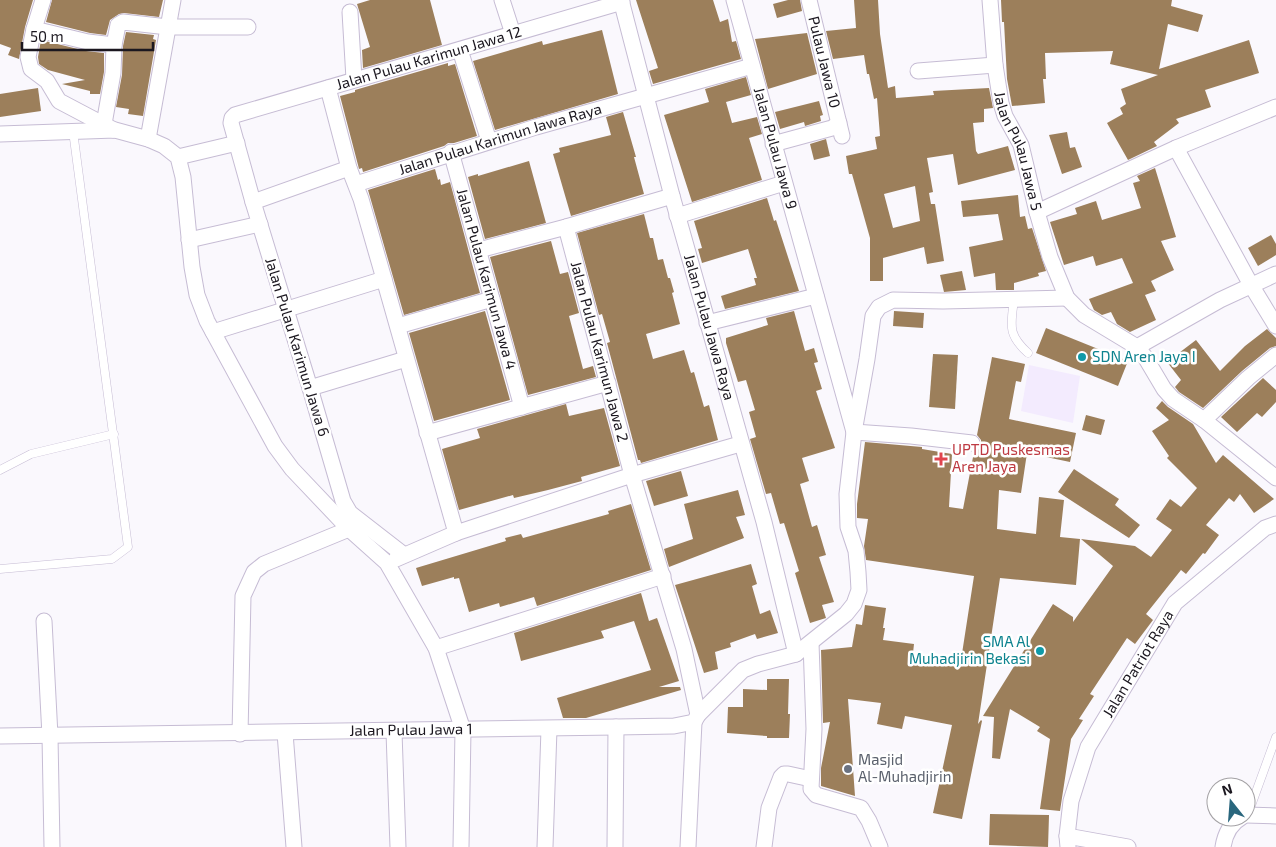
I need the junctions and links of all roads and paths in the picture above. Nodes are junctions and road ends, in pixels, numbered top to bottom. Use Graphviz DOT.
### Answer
graph roads {
  1 [pos="43,0"];
  2 [pos="173,0"];
  3 [pos="502,0"];
  4 [pos="810,0"];
  5 [pos="990,0"];
  6 [pos="622,1"];
  7 [pos="736,1"];
  8 [pos="350,12"];
  9 [pos="168,27"];
  10 [pos="248,27"];
  11 [pos="34,29"];
  12 [pos="513,34"];
  13 [pos="114,46"];
  14 [pos="460,50"];
  15 [pos="995,65"];
  16 [pos="752,66"];
  17 [pos="918,71"];
  18 [pos="354,80"];
  19 [pos="328,88"];
  20 [pos="645,95"];
  21 [pos="1276,108"];
  22 [pos="235,115"];
  23 [pos="110,127"];
  24 [pos="73,131"];
  25 [pos="0,134"];
  26 [pos="148,139"];
  27 [pos="489,141"];
  28 [pos="237,143"];
  29 [pos="773,144"];
  30 [pos="1176,148"];
  31 [pos="452,152"];
  32 [pos="178,157"];
  33 [pos="349,168"];
  34 [pos="784,183"];
  35 [pos="356,184"];
  36 [pos="672,196"];
  37 [pos="253,202"];
  38 [pos="1037,212"];
  39 [pos="677,216"];
  40 [pos="260,224"];
  41 [pos="566,227"];
  42 [pos="189,240"];
  43 [pos="479,250"];
  44 [pos="1276,274"];
  45 [pos="384,279"];
  46 [pos="1251,285"];
  47 [pos="816,296"];
  48 [pos="1067,298"];
  49 [pos="492,299"];
  50 [pos="1014,299"];
  51 [pos="286,309"];
  52 [pos="707,323"];
  53 [pos="398,326"];
  54 [pos="1276,326"];
  55 [pos="213,332"];
  56 [pos="1137,346"];
  57 [pos="1028,353"];
  58 [pos="1276,355"];
  59 [pos="406,360"];
  60 [pos="608,384"];
  61 [pos="310,388"];
  62 [pos="522,407"];
  63 [pos="1204,420"];
  64 [pos="854,432"];
  65 [pos="427,433"];
  66 [pos="114,434"];
  67 [pos="972,443"];
  68 [pos="740,444"];
  69 [pos="0,470"];
  70 [pos="632,475"];
  71 [pos="1276,478"];
  72 [pos="1276,524"];
  73 [pos="349,528"];
  74 [pos="456,533"];
  75 [pos="404,555"];
  76 [pos="387,563"];
  77 [pos="0,569"];
  78 [pos="663,576"];
  79 [pos="44,621"];
  80 [pos="811,643"];
  81 [pos="436,648"];
  82 [pos="796,654"];
  83 [pos="696,718"];
  84 [pos="616,727"];
  85 [pos="549,729"];
  86 [pos="463,730"];
  87 [pos="394,732"];
  88 [pos="285,733"];
  89 [pos="240,734"];
  90 [pos="0,736"];
  91 [pos="50,736"];
  92 [pos="1276,736"];
  93 [pos="811,779"];
  94 [pos="1256,788"];
  95 [pos="1256,816"];
  96 [pos="1276,816"];
  97 [pos="1231,827"];
  98 [pos="1068,841"];
  99 [pos="52,847"];
  100 [pos="294,847"];
  101 [pos="398,847"];
  102 [pos="461,847"];
  103 [pos="545,847"];
  104 [pos="615,847"];
  105 [pos="688,847"];
  106 [pos="764,847"];
  107 [pos="880,847"];
  108 [pos="1128,847"];
  109 [pos="1223,847"];
  1 -- 11 [label="street"];
  2 -- 9 [label="street"];
  3 -- 12 [label="street"];
  4 -- 29 [label="street, Pulau Jawa 10"];
  5 -- 15 [label="street, Jalan Pulau Jawa 5"];
  6 -- 12 [label="street, Jalan Pulau Karimun Jawa 12"];
  6 -- 20 [label="street, Jalan Pulau Jawa Raya"];
  7 -- 16 [label="street, Jalan Pulau Jawa 9"];
  8 -- 18 [label="street"];
  9 -- 10 [label="street"];
  9 -- 13 [label="street"];
  9 -- 26 [label="street"];
  11 -- 13 [label="street"];
  11 -- 23 [label="street"];
  12 -- 14 [label="street, Jalan Pulau Karimun Jawa 12"];
  13 -- 23 [label="street"];
  14 -- 18 [label="street, Jalan Pulau Karimun Jawa 12"];
  14 -- 27 [label="street"];
  15 -- 17 [label="street"];
  15 -- 38 [label="street, Jalan Pulau Jawa 5"];
  16 -- 20 [label="street, Jalan Pulau Karimun Jawa Raya"];
  16 -- 29 [label="street, Jalan Pulau Jawa 9"];
  18 -- 19 [label="street, Jalan Pulau Karimun Jawa 12"];
  19 -- 22 [label="street, Jalan Pulau Karimun Jawa 12"];
  19 -- 33 [label="street"];
  20 -- 27 [label="street, Jalan Pulau Karimun Jawa Raya"];
  20 -- 36 [label="street, Jalan Pulau Jawa Raya"];
  21 -- 30 [label="street"];
  22 -- 28 [label="street, Jalan Pulau Karimun Jawa 6"];
  23 -- 24 [label="street"];
  23 -- 26 [label="street"];
  24 -- 25 [label="street"];
  24 -- 66 [label="lane"];
  26 -- 32 [label="street"];
  27 -- 31 [label="street, Jalan Pulau Karimun Jawa Raya"];
  28 -- 32 [label="street"];
  28 -- 37 [label="street, Jalan Pulau Karimun Jawa 6"];
  29 -- 34 [label="street, Jalan Pulau Jawa 9"];
  30 -- 38 [label="street"];
  30 -- 46 [label="street"];
  31 -- 35 [label="street, Jalan Pulau Karimun Jawa Raya"];
  31 -- 43 [label="street, Jalan Pulau Karimun Jawa 4"];
  32 -- 42 [label="street"];
  33 -- 35 [label="street"];
  33 -- 37 [label="street"];
  34 -- 39 [label="street"];
  34 -- 47 [label="street, Jalan Pulau Jawa 9"];
  35 -- 45 [label="street"];
  36 -- 39 [label="street, Jalan Pulau Jawa Raya"];
  36 -- 41 [label="street"];
  37 -- 40 [label="street, Jalan Pulau Karimun Jawa 6"];
  38 -- 48 [label="street, Jalan Pulau Jawa 5"];
  39 -- 52 [label="street, Jalan Pulau Jawa Raya"];
  40 -- 42 [label="street"];
  40 -- 51 [label="street, Jalan Pulau Karimun Jawa 6"];
  41 -- 43 [label="street"];
  41 -- 60 [label="street, Jalan Pulau Karimun Jawa 2"];
  42 -- 55 [label="street"];
  43 -- 49 [label="street, Jalan Pulau Karimun Jawa 4"];
  44 -- 46 [label="street"];
  45 -- 51 [label="street"];
  45 -- 53 [label="street"];
  46 -- 54 [label="street"];
  46 -- 56 [label="street"];
  47 -- 52 [label="street"];
  47 -- 64 [label="street, Jalan Pulau Jawa 9"];
  48 -- 50 [label="street"];
  48 -- 56 [label="street"];
  49 -- 53 [label="street"];
  49 -- 62 [label="street, Jalan Pulau Karimun Jawa 4"];
  50 -- 57 [label="lane"];
  50 -- 64 [label="street"];
  51 -- 55 [label="street"];
  51 -- 61 [label="street, Jalan Pulau Karimun Jawa 6"];
  52 -- 68 [label="street, Jalan Pulau Jawa Raya"];
  53 -- 59 [label="street"];
  55 -- 73 [label="street"];
  56 -- 63 [label="street"];
  58 -- 63 [label="street"];
  59 -- 61 [label="street"];
  59 -- 65 [label="street"];
  60 -- 62 [label="street"];
  60 -- 70 [label="street, Jalan Pulau Karimun Jawa 2"];
  61 -- 75 [label="street, Jalan Pulau Karimun Jawa 6"];
  62 -- 65 [label="street"];
  63 -- 71 [label="street"];
  64 -- 67 [label="street"];
  64 -- 80 [label="street"];
  65 -- 74 [label="street"];
  66 -- 69 [label="lane"];
  66 -- 77 [label="lane"];
  68 -- 70 [label="street"];
  68 -- 82 [label="street, Jalan Pulau Jawa Raya"];
  70 -- 74 [label="street"];
  70 -- 78 [label="street, Jalan Pulau Karimun Jawa 2"];
  72 -- 98 [label="street, Jalan Patriot Raya"];
  73 -- 76 [label="street"];
  73 -- 89 [label="street"];
  74 -- 75 [label="street"];
  75 -- 76 [label="street"];
  76 -- 81 [label="street"];
  78 -- 81 [label="street"];
  78 -- 83 [label="street, Jalan Pulau Karimun Jawa 2"];
  79 -- 91 [label="street"];
  80 -- 82 [label="street"];
  80 -- 93 [label="street"];
  81 -- 86 [label="street"];
  82 -- 83 [label="street"];
  83 -- 84 [label="street, Jalan Pulau Jawa 1"];
  83 -- 105 [label="street, Jalan Pulau Karimun Jawa 2"];
  84 -- 85 [label="street, Jalan Pulau Jawa 1"];
  84 -- 104 [label="street"];
  85 -- 86 [label="street, Jalan Pulau Jawa 1"];
  85 -- 103 [label="street"];
  86 -- 87 [label="street, Jalan Pulau Jawa 1"];
  86 -- 102 [label="street"];
  87 -- 88 [label="street, Jalan Pulau Jawa 1"];
  87 -- 101 [label="street"];
  88 -- 89 [label="street, Jalan Pulau Jawa 1"];
  88 -- 100 [label="street"];
  89 -- 91 [label="street, Jalan Pulau Jawa 1"];
  90 -- 91 [label="street, Jalan Pulau Jawa 1"];
  91 -- 99 [label="street"];
  92 -- 94 [label="lane"];
  93 -- 106 [label="street"];
  93 -- 107 [label="street"];
  95 -- 96 [label="street"];
  97 -- 109 [label="street"];
  98 -- 108 [label="street"];
}
